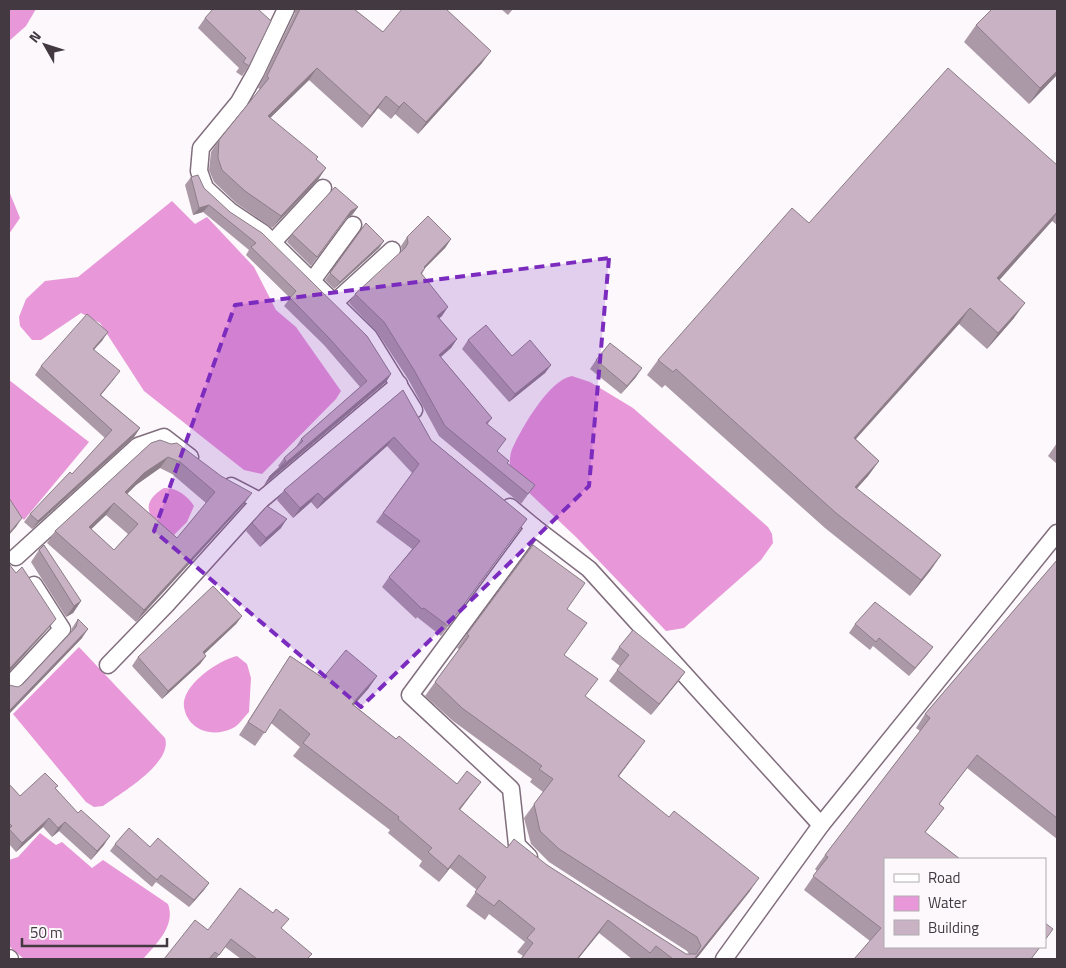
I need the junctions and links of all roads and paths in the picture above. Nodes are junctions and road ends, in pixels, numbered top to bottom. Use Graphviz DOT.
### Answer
graph roads {
  1 [pos="286,9"];
  2 [pos="323,188"];
  3 [pos="353,225"];
  4 [pos="273,242"];
  5 [pos="392,250"];
  6 [pos="312,281"];
  7 [pos="334,303"];
  8 [pos="399,384"];
  9 [pos="422,425"];
  10 [pos="203,468"];
  11 [pos="219,480"];
  12 [pos="498,496"];
  13 [pos="260,501"];
  14 [pos="534,527"];
  15 [pos="1057,533"];
  16 [pos="12,555"];
  17 [pos="108,665"];
  18 [pos="9,686"];
  19 [pos="821,825"];
  20 [pos="544,870"];
  21 [pos="724,959"];
  1 -- 4 [label="street"];
  2 -- 4 [label="street"];
  3 -- 6 [label="street"];
  4 -- 6 [label="street"];
  5 -- 7 [label="street"];
  6 -- 7 [label="street"];
  7 -- 8 [label="street"];
  8 -- 9 [label="street"];
  8 -- 13 [label="street"];
  10 -- 16 [label="street"];
  11 -- 13 [label="street"];
  12 -- 14 [label="street"];
  13 -- 17 [label="street"];
  14 -- 19 [label="street"];
  14 -- 20 [label="street"];
  15 -- 19 [label="street"];
  16 -- 18 [label="street"];
  19 -- 21 [label="street"];
}
